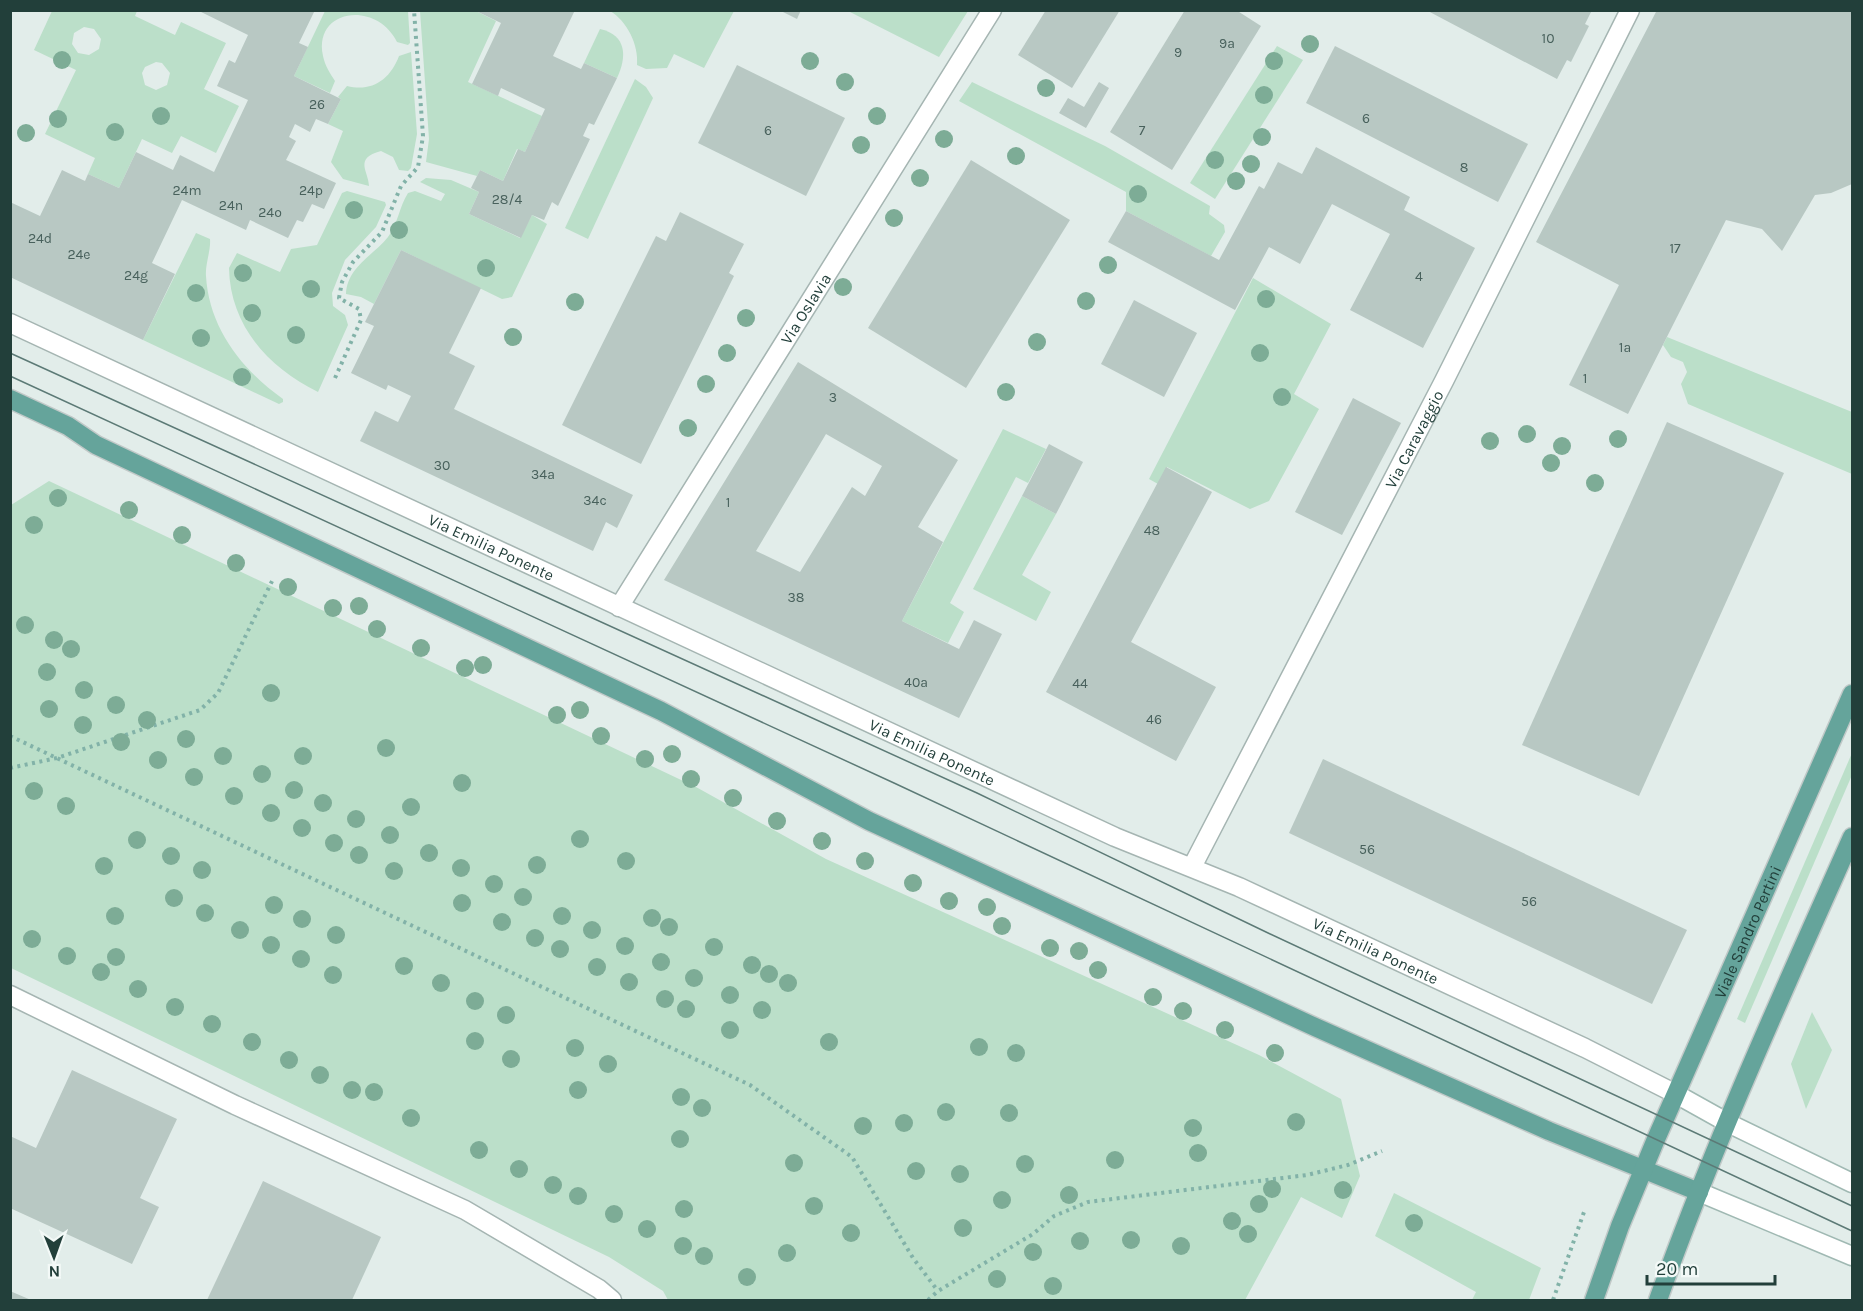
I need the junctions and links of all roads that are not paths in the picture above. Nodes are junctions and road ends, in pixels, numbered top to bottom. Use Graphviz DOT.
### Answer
graph roads {
  1 [pos="992,10"];
  2 [pos="1630,10"];
  3 [pos="10,323"];
  4 [pos="10,399"];
  5 [pos="619,607"];
  6 [pos="1852,694"];
  7 [pos="1852,837"];
  8 [pos="1192,867"];
  9 [pos="10,996"];
  10 [pos="1676,1094"];
  11 [pos="1728,1123"];
  12 [pos="1643,1170"];
  13 [pos="1852,1183"];
  14 [pos="1699,1192"];
  15 [pos="1852,1256"];
  16 [pos="612,1300"];
  17 [pos="1594,1300"];
  18 [pos="1658,1300"];
  1 -- 5 [label="street, Via Oslavia"];
  2 -- 8 [label="street, Via Caravaggio"];
  3 -- 5 [label="street, Via Emilia Ponente"];
  4 -- 12 [label="main road"];
  5 -- 8 [label="street, Via Emilia Ponente"];
  6 -- 10 [label="main road, Viale Sandro Pertini"];
  7 -- 11 [label="main road"];
  8 -- 10 [label="street, Via Emilia Ponente"];
  9 -- 16 [label="street"];
  10 -- 11 [label="street, Via Emilia Ponente"];
  10 -- 12 [label="main road, Viale Sandro Pertini"];
  11 -- 13 [label="street, Via Emilia Ponente"];
  11 -- 14 [label="main road"];
  12 -- 14 [label="main road"];
  12 -- 17 [label="main road, Viale Sandro Pertini"];
  14 -- 15 [label="street"];
  14 -- 18 [label="main road"];
}
